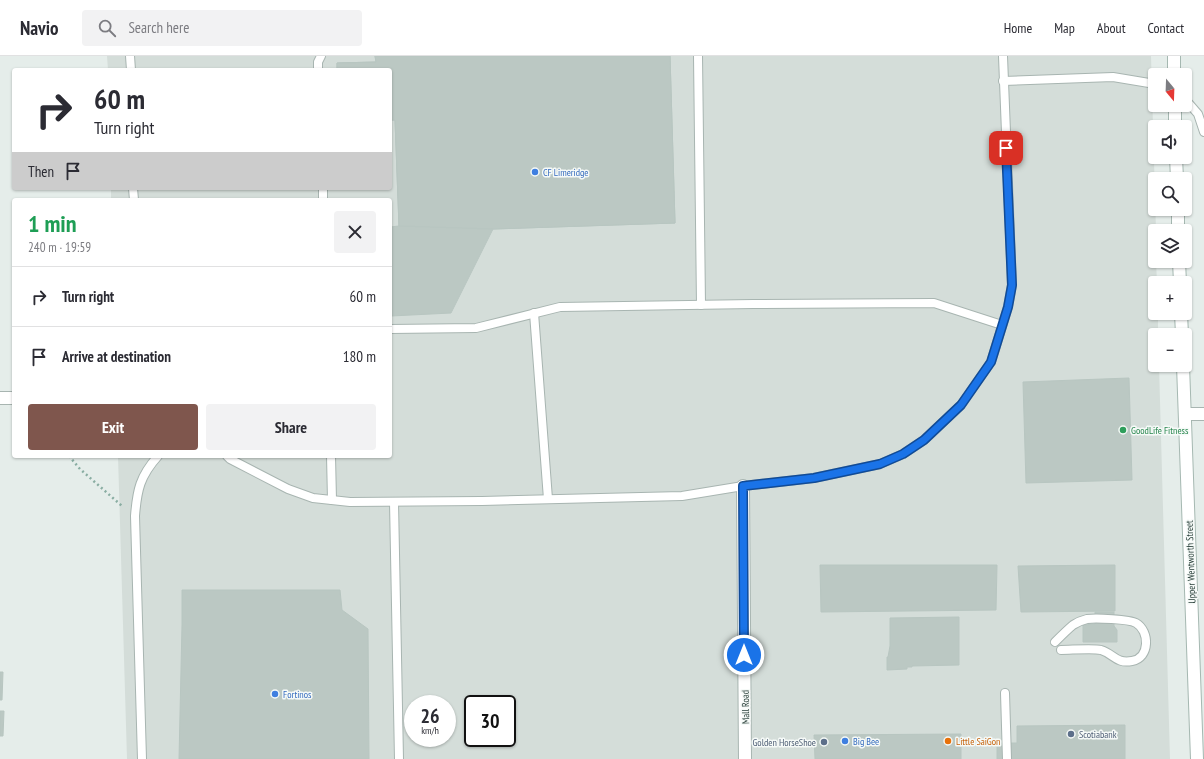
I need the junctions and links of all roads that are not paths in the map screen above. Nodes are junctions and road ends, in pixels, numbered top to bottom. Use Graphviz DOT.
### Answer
graph roads {
  1 [pos="130,56"];
  2 [pos="321,56"];
  3 [pos="698,56"];
  4 [pos="1003,56"];
  5 [pos="1174,56"];
  6 [pos="131,68"];
  7 [pos="318,68"];
  8 [pos="1174,68"];
  9 [pos="1003,81"];
  10 [pos="1148,83"];
  11 [pos="1192,107"];
  12 [pos="1204,132"];
  13 [pos="700,305"];
  14 [pos="534,313"];
  15 [pos="1002,325"];
  16 [pos="392,329"];
  17 [pos="1183,372"];
  18 [pos="0,398"];
  19 [pos="12,398"];
  20 [pos="1184,414"];
  21 [pos="1204,414"];
  22 [pos="157,458"];
  23 [pos="229,458"];
  24 [pos="331,458"];
  25 [pos="743,486"];
  26 [pos="548,499"];
  27 [pos="332,500"];
  28 [pos="394,502"];
  29 [pos="1055,642"];
  30 [pos="1061,650"];
  31 [pos="1005,693"];
  32 [pos="142,759"];
  33 [pos="399,759"];
  34 [pos="745,759"];
  35 [pos="1007,759"];
  36 [pos="1197,759"];
  1 -- 6 [label="lane"];
  2 -- 7 [label="lane"];
  3 -- 13 [label="lane"];
  4 -- 9 [label="lane"];
  5 -- 8 [label="main road"];
  9 -- 10 [label="lane"];
  9 -- 15 [label="lane"];
  11 -- 12 [label="lane"];
  13 -- 14 [label="lane"];
  13 -- 15 [label="lane"];
  14 -- 16 [label="lane"];
  14 -- 26 [label="lane"];
  15 -- 25 [label="lane"];
  17 -- 20 [label="main road, Upper Wentworth Street"];
  18 -- 19 [label="main road"];
  20 -- 21 [label="main road"];
  20 -- 36 [label="main road, Upper Wentworth Street"];
  22 -- 32 [label="lane"];
  23 -- 27 [label="lane"];
  24 -- 27 [label="lane"];
  25 -- 26 [label="lane"];
  25 -- 34 [label="main road, Mall Road"];
  26 -- 28 [label="lane"];
  27 -- 28 [label="lane"];
  28 -- 33 [label="lane"];
  29 -- 30 [label="lane"];
  31 -- 35 [label="lane"];
}
